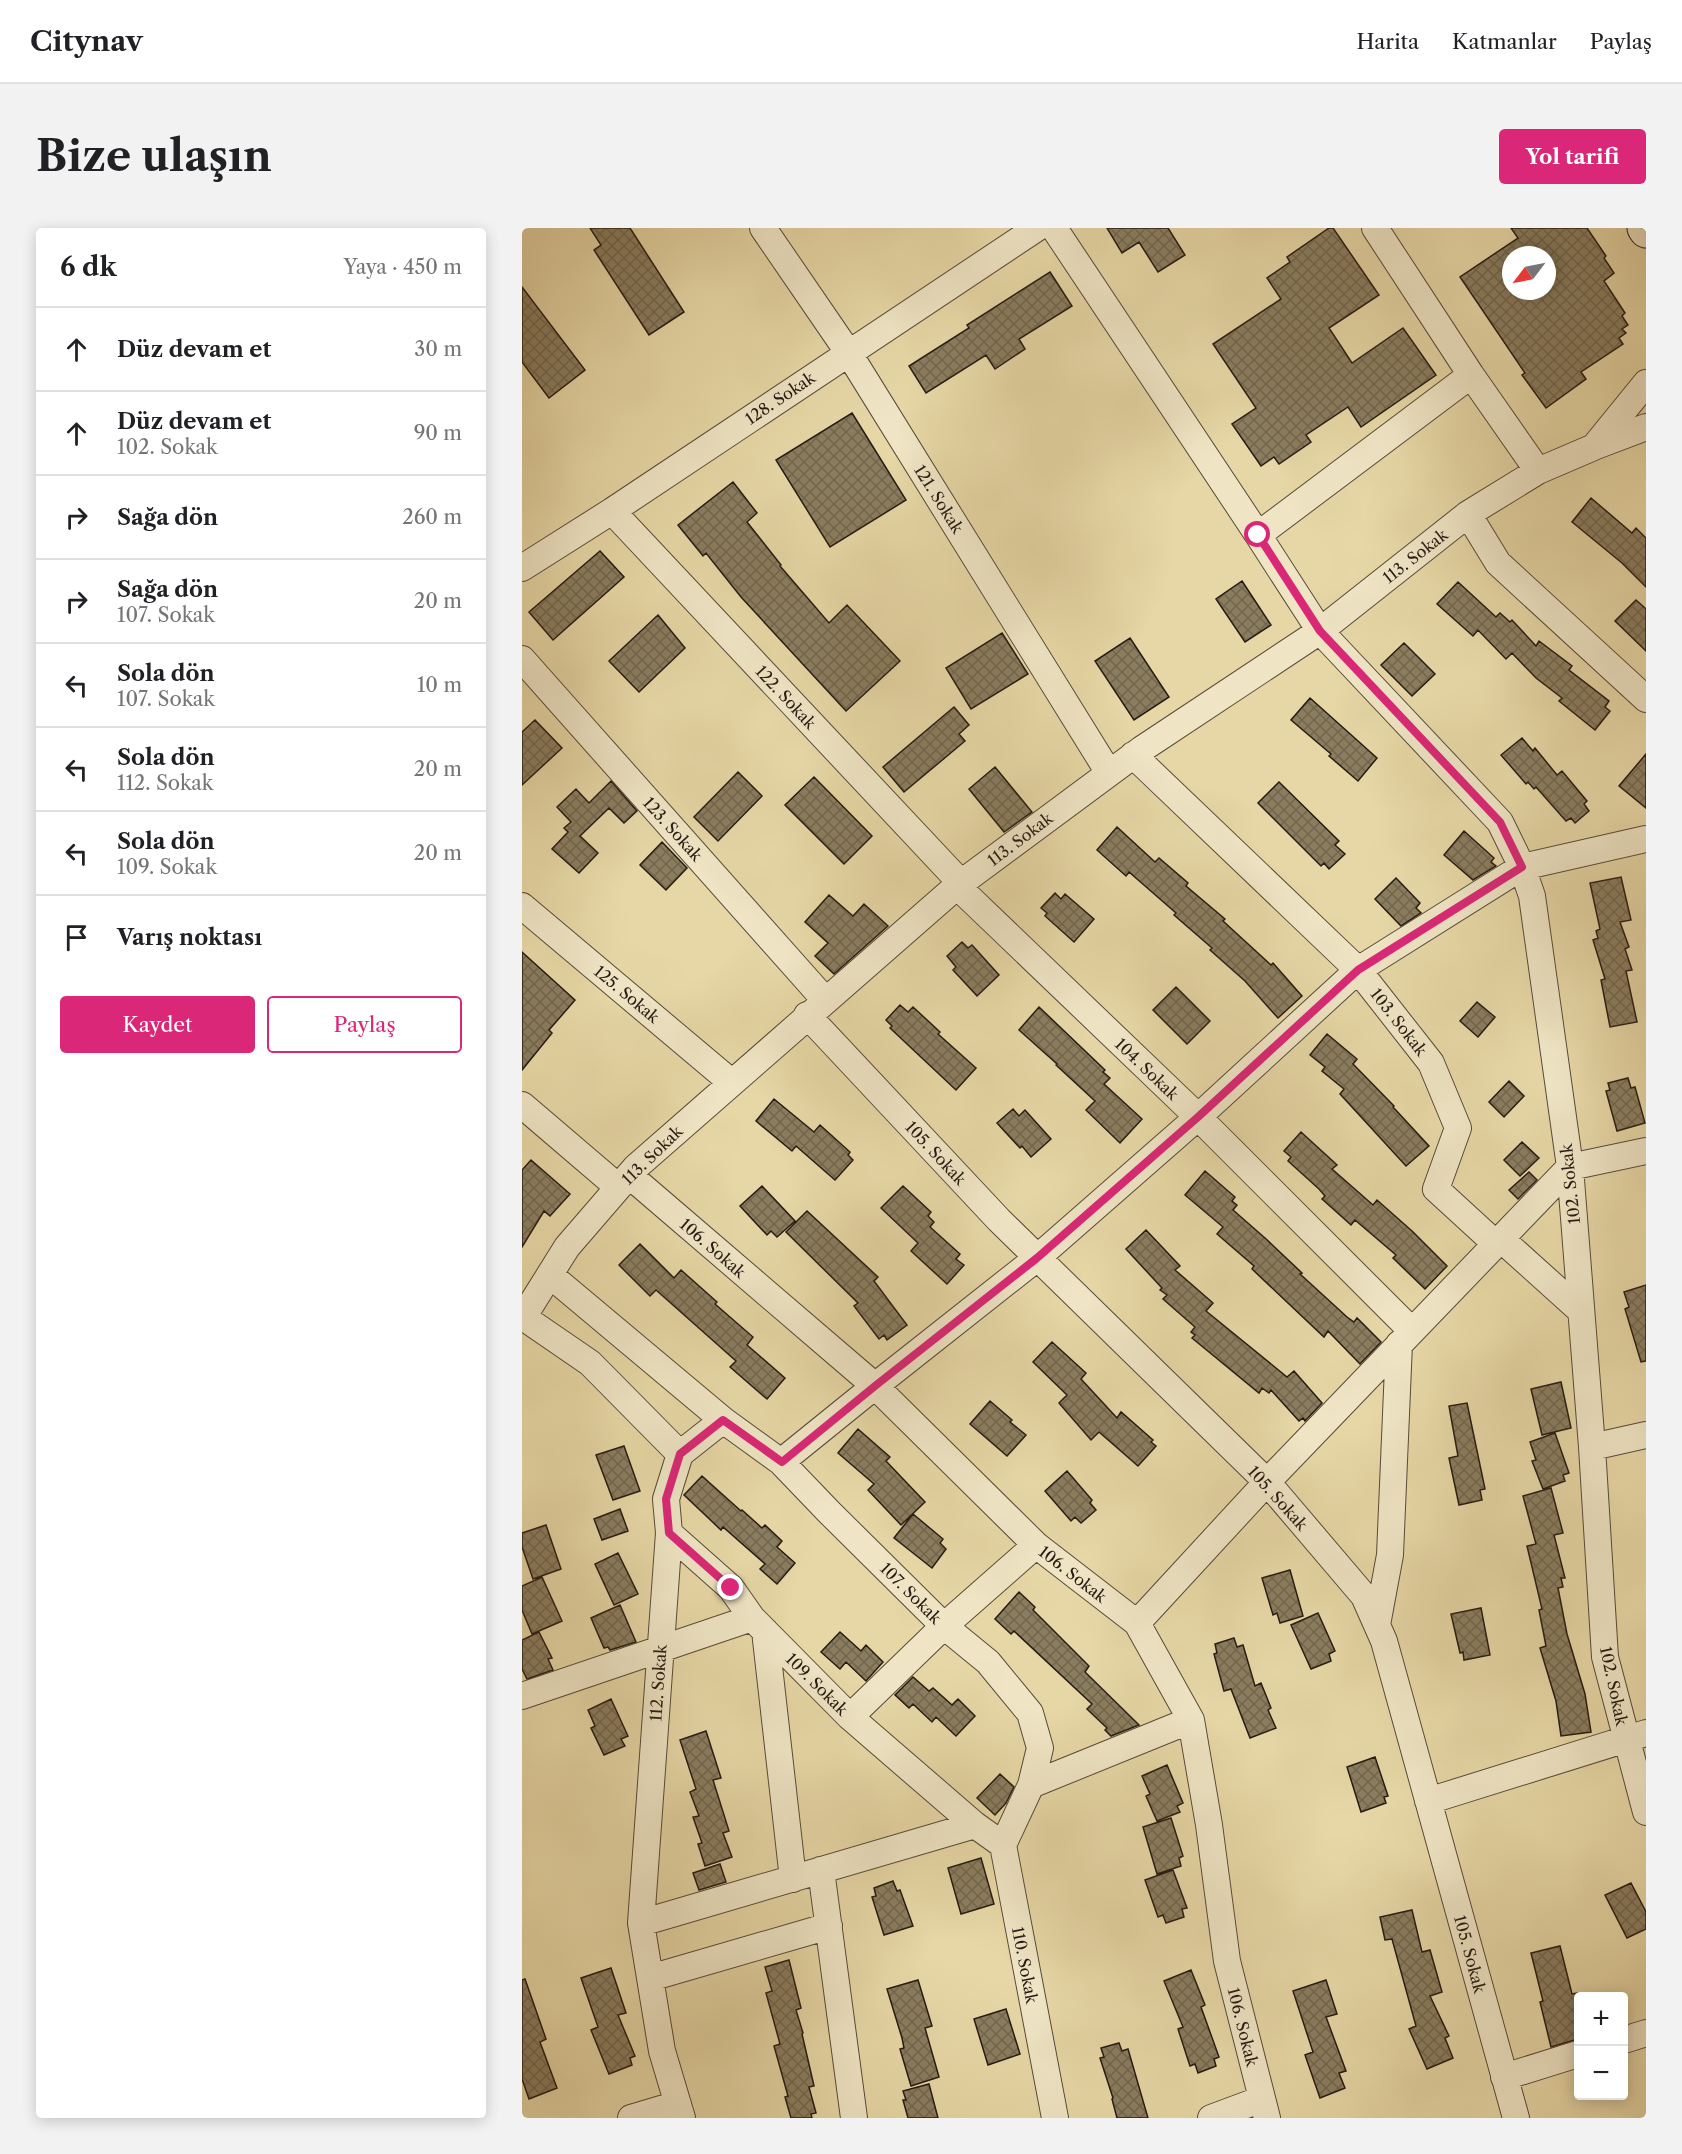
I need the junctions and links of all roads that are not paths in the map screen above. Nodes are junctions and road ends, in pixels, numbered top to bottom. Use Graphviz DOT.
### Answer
graph roads {
  1 [pos="763,228"];
  2 [pos="1037,228"];
  3 [pos="1054,228"];
  4 [pos="1375,228"];
  5 [pos="848,352"];
  6 [pos="1471,375"];
  7 [pos="1646,383"];
  8 [pos="1646,427"];
  9 [pos="1594,447"];
  10 [pos="1538,471"];
  11 [pos="612,511"];
  12 [pos="1467,514"];
  13 [pos="1258,535"];
  14 [pos="522,568"];
  15 [pos="1320,631"];
  16 [pos="522,659"];
  17 [pos="1646,699"];
  18 [pos="1133,755"];
  19 [pos="1109,773"];
  20 [pos="1646,839"];
  21 [pos="1522,867"];
  22 [pos="959,885"];
  23 [pos="522,906"];
  24 [pos="1358,970"];
  25 [pos="816,1008"];
  26 [pos="731,1082"];
  27 [pos="522,1105"];
  28 [pos="1198,1117"];
  29 [pos="1646,1151"];
  30 [pos="1570,1167"];
  31 [pos="623,1181"];
  32 [pos="1498,1241"];
  33 [pos="1037,1258"];
  34 [pos="550,1275"];
  35 [pos="1581,1311"];
  36 [pos="523,1318"];
  37 [pos="1406,1337"];
  38 [pos="875,1386"];
  39 [pos="723,1420"];
  40 [pos="1646,1435"];
  41 [pos="1592,1447"];
  42 [pos="680,1454"];
  43 [pos="782,1462"];
  44 [pos="1267,1482"];
  45 [pos="669,1533"];
  46 [pos="1036,1545"];
  47 [pos="1137,1623"];
  48 [pos="758,1624"];
  49 [pos="1377,1625"];
  50 [pos="944,1626"];
  51 [pos="660,1650"];
  52 [pos="522,1696"];
  53 [pos="850,1717"];
  54 [pos="1191,1720"];
  55 [pos="1636,1736"];
  56 [pos="1031,1785"];
  57 [pos="1428,1801"];
  58 [pos="1646,1812"];
  59 [pos="975,1825"];
  60 [pos="1003,1845"];
  61 [pos="821,1870"];
  62 [pos="793,1879"];
  63 [pos="640,1923"];
  64 [pos="829,1926"];
  65 [pos="650,1978"];
  66 [pos="1646,2033"];
  67 [pos="1628,2038"];
  68 [pos="1574,2055"];
  69 [pos="1504,2077"];
  70 [pos="1264,2108"];
  71 [pos="680,2111"];
  72 [pos="631,2118"];
  73 [pos="854,2118"];
  74 [pos="1054,2118"];
  75 [pos="1211,2118"];
  76 [pos="1516,2118"];
  1 -- 5 [label="street, 121. Sokak"];
  2 -- 5 [label="street, 128. Sokak"];
  3 -- 13 [label="street, 102. Sokak"];
  4 -- 6 [label="street"];
  5 -- 11 [label="street, 128. Sokak"];
  5 -- 19 [label="street, 121. Sokak"];
  6 -- 10 [label="street"];
  6 -- 13 [label="street"];
  7 -- 9 [label="street, 113. Sokak"];
  8 -- 9 [label="street, 113. Sokak"];
  9 -- 10 [label="street, 113. Sokak"];
  10 -- 12 [label="street, 113. Sokak"];
  11 -- 14 [label="street, 128. Sokak"];
  11 -- 22 [label="street, 122. Sokak"];
  12 -- 15 [label="street, 113. Sokak"];
  12 -- 17 [label="street"];
  13 -- 15 [label="street, 102. Sokak"];
  15 -- 18 [label="street, 113. Sokak"];
  15 -- 21 [label="street, 102. Sokak"];
  16 -- 25 [label="street, 123. Sokak"];
  18 -- 19 [label="street, 113. Sokak"];
  18 -- 24 [label="street, 103. Sokak"];
  19 -- 22 [label="street, 113. Sokak"];
  20 -- 21 [label="street"];
  21 -- 24 [label="street"];
  21 -- 30 [label="street, 102. Sokak"];
  22 -- 25 [label="street, 113. Sokak"];
  22 -- 28 [label="street, 104. Sokak"];
  23 -- 26 [label="street, 125. Sokak"];
  24 -- 28 [label="street"];
  24 -- 32 [label="street, 103. Sokak"];
  25 -- 26 [label="street, 113. Sokak"];
  25 -- 33 [label="street, 105. Sokak"];
  26 -- 31 [label="street, 113. Sokak"];
  27 -- 31 [label="street, 106. Sokak"];
  28 -- 33 [label="street"];
  28 -- 37 [label="street, 104. Sokak"];
  29 -- 30 [label="street"];
  30 -- 32 [label="street"];
  30 -- 35 [label="street, 102. Sokak"];
  31 -- 34 [label="street, 113. Sokak"];
  31 -- 38 [label="street, 106. Sokak"];
  32 -- 35 [label="street"];
  32 -- 37 [label="street"];
  33 -- 38 [label="street"];
  33 -- 44 [label="street, 105. Sokak"];
  34 -- 36 [label="street, 113. Sokak"];
  34 -- 39 [label="street, 107. Sokak"];
  35 -- 41 [label="street, 102. Sokak"];
  36 -- 42 [label="street"];
  37 -- 44 [label="street"];
  37 -- 49 [label="street"];
  38 -- 43 [label="street"];
  38 -- 46 [label="street, 106. Sokak"];
  39 -- 42 [label="street"];
  39 -- 43 [label="street, 107. Sokak"];
  40 -- 41 [label="street"];
  41 -- 55 [label="street, 102. Sokak"];
  42 -- 45 [label="street, 112. Sokak"];
  43 -- 50 [label="street, 107. Sokak"];
  44 -- 47 [label="street"];
  44 -- 49 [label="street, 105. Sokak"];
  45 -- 48 [label="street, 109. Sokak"];
  45 -- 51 [label="street, 112. Sokak"];
  46 -- 47 [label="street, 106. Sokak"];
  46 -- 50 [label="street"];
  47 -- 54 [label="street, 106. Sokak"];
  48 -- 51 [label="street"];
  48 -- 53 [label="street, 109. Sokak"];
  48 -- 62 [label="street"];
  49 -- 57 [label="street, 105. Sokak"];
  50 -- 53 [label="street"];
  50 -- 56 [label="street, 107. Sokak"];
  51 -- 52 [label="street"];
  51 -- 63 [label="street, 112. Sokak"];
  53 -- 59 [label="street, 109. Sokak"];
  54 -- 56 [label="street"];
  54 -- 70 [label="street, 106. Sokak"];
  55 -- 57 [label="street"];
  55 -- 58 [label="street, 102. Sokak"];
  56 -- 60 [label="street, 107. Sokak"];
  57 -- 69 [label="street, 105. Sokak"];
  59 -- 60 [label="street"];
  59 -- 61 [label="street"];
  60 -- 74 [label="street, 110. Sokak"];
  61 -- 62 [label="street"];
  61 -- 64 [label="street"];
  62 -- 63 [label="street"];
  63 -- 65 [label="street, 112. Sokak"];
  64 -- 65 [label="street"];
  64 -- 73 [label="street"];
  65 -- 71 [label="street, 112. Sokak"];
  66 -- 67 [label="street"];
  68 -- 69 [label="street"];
  69 -- 76 [label="street, 105. Sokak"];
  70 -- 75 [label="street"];
  71 -- 72 [label="street"];
}
